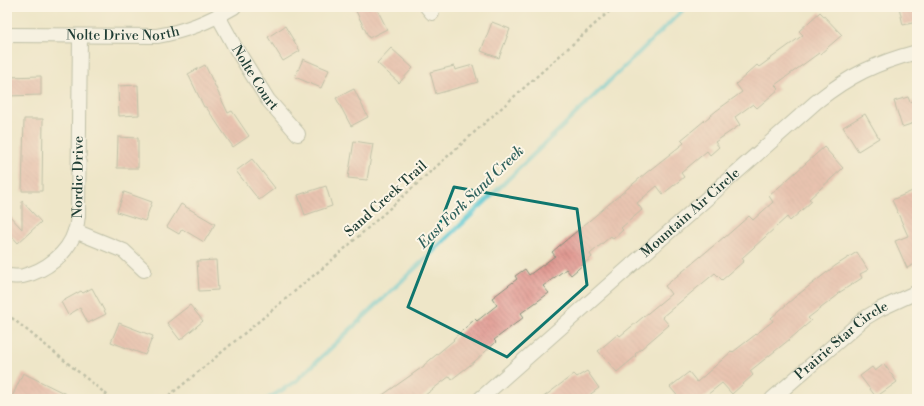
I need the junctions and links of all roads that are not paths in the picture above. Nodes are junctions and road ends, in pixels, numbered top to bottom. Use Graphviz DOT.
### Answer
graph roads {
  1 [pos="234,7"];
  2 [pos="218,16"];
  3 [pos="7,35"];
  4 [pos="80,36"];
  5 [pos="917,52"];
  6 [pos="298,134"];
  7 [pos="75,231"];
  8 [pos="144,270"];
  9 [pos="7,276"];
  10 [pos="917,292"];
  11 [pos="480,399"];
  12 [pos="772,399"];
  1 -- 2 [label="street, Nolte Drive North"];
  2 -- 4 [label="street, Nolte Drive North"];
  2 -- 6 [label="street, Nolte Court"];
  3 -- 4 [label="street, Nolte Drive North"];
  4 -- 7 [label="street, Nordic Drive"];
  5 -- 11 [label="street, Mountain Air Circle"];
  7 -- 8 [label="street"];
  7 -- 9 [label="street, Nordic Drive"];
  10 -- 12 [label="street, Prairie Star Circle"];
}
